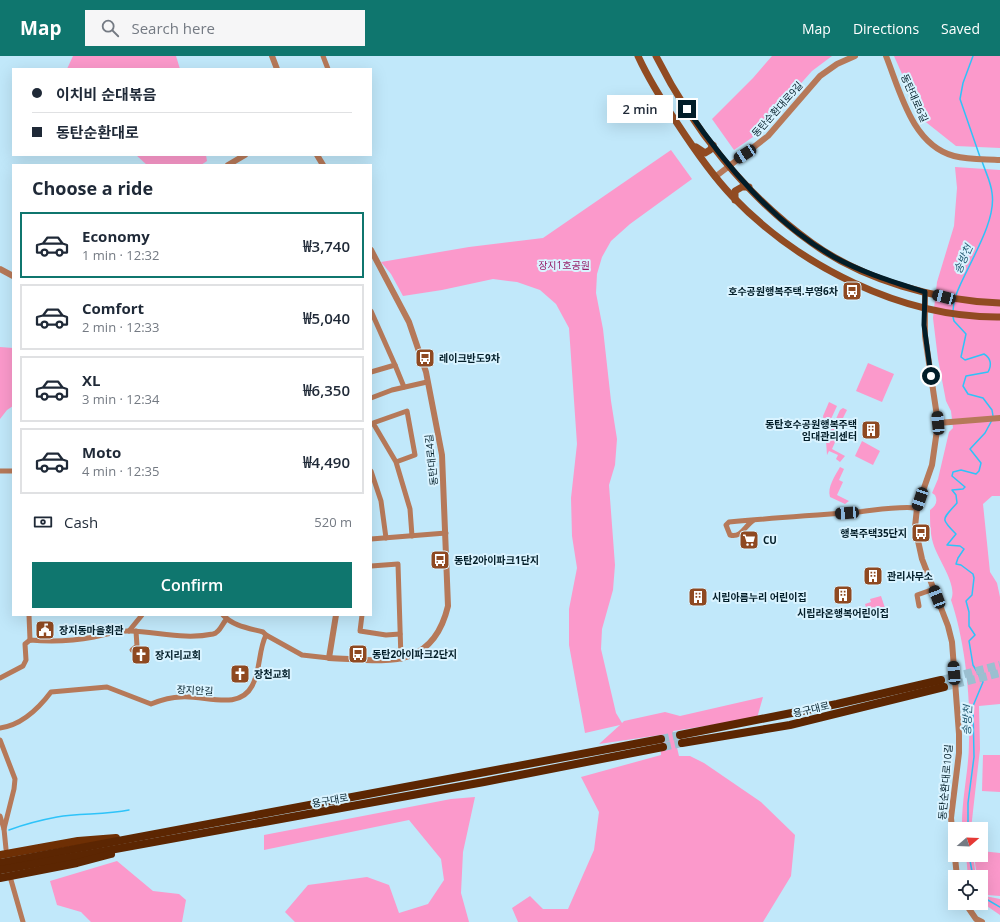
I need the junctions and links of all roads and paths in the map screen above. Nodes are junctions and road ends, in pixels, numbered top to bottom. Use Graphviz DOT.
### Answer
graph roads {
  1 [pos="272,56"];
  2 [pos="323,56"];
  3 [pos="638,56"];
  4 [pos="656,56"];
  5 [pos="854,56"];
  6 [pos="886,56"];
  7 [pos="277,68"];
  8 [pos="328,68"];
  9 [pos="685,135"];
  10 [pos="713,145"];
  11 [pos="243,156"];
  12 [pos="1000,160"];
  13 [pos="230,164"];
  14 [pos="729,165"];
  15 [pos="715,177"];
  16 [pos="749,187"];
  17 [pos="735,200"];
  18 [pos="372,252"];
  19 [pos="0,269"];
  20 [pos="12,275"];
  21 [pos="925,292"];
  22 [pos="1000,304"];
  23 [pos="923,307"];
  24 [pos="372,313"];
  25 [pos="1000,317"];
  26 [pos="395,365"];
  27 [pos="372,372"];
  28 [pos="427,382"];
  29 [pos="404,387"];
  30 [pos="372,398"];
  31 [pos="1000,418"];
  32 [pos="372,421"];
  33 [pos="938,423"];
  34 [pos="396,462"];
  35 [pos="0,471"];
  36 [pos="12,471"];
  37 [pos="372,473"];
  38 [pos="917,508"];
  39 [pos="754,520"];
  40 [pos="446,533"];
  41 [pos="412,536"];
  42 [pos="386,538"];
  43 [pos="372,539"];
  44 [pos="372,566"];
  45 [pos="934,589"];
  46 [pos="919,606"];
  47 [pos="29,616"];
  48 [pos="141,616"];
  49 [pos="336,616"];
  50 [pos="362,616"];
  51 [pos="225,617"];
  52 [pos="129,631"];
  53 [pos="136,631"];
  54 [pos="400,634"];
  55 [pos="266,636"];
  56 [pos="30,640"];
  57 [pos="132,650"];
  58 [pos="329,658"];
  59 [pos="401,659"];
  60 [pos="0,678"];
  61 [pos="942,684"];
  62 [pos="0,728"];
  63 [pos="681,739"];
  64 [pos="0,740"];
  65 [pos="0,816"];
  66 [pos="4,828"];
  67 [pos="148,840"];
  68 [pos="3,852"];
  69 [pos="0,862"];
  70 [pos="0,870"];
  71 [pos="956,870"];
  72 [pos="0,878"];
  73 [pos="11,880"];
  74 [pos="970,910"];
  75 [pos="23,922"];
  76 [pos="982,922"];
  1 -- 7 [label="street"];
  2 -- 8 [label="street"];
  3 -- 9 [label="main road"];
  4 -- 10 [label="main road"];
  5 -- 14 [label="street, 동탄순환대로9길"];
  6 -- 12 [label="street, 동탄대로6길"];
  9 -- 10 [label="main road"];
  9 -- 15 [label="main road"];
  10 -- 14 [label="main road"];
  11 -- 13 [label="street"];
  14 -- 15 [label="street, 동탄순환대로9길"];
  14 -- 16 [label="main road"];
  15 -- 17 [label="main road"];
  16 -- 17 [label="main road"];
  16 -- 21 [label="main road"];
  17 -- 23 [label="main road"];
  18 -- 28 [label="street, 동탄대로4길"];
  19 -- 20 [label="street"];
  21 -- 22 [label="main road"];
  21 -- 23 [label="street, 동탄순환대로10길"];
  23 -- 25 [label="main road"];
  23 -- 33 [label="street, 동탄순환대로10길"];
  24 -- 26 [label="street"];
  26 -- 27 [label="street"];
  26 -- 29 [label="street"];
  28 -- 29 [label="street"];
  28 -- 40 [label="street, 동탄대로4길"];
  29 -- 30 [label="street"];
  31 -- 33 [label="street"];
  32 -- 34 [label="street"];
  32 -- 34 [label="street"];
  33 -- 38 [label="street, 동탄순환대로10길"];
  34 -- 41 [label="street"];
  35 -- 36 [label="street"];
  37 -- 42 [label="street"];
  38 -- 39 [label="street"];
  38 -- 45 [label="street, 동탄순환대로10길"];
  39 -- 39 [label="street"];
  40 -- 41 [label="street"];
  40 -- 59 [label="street, 동탄대로4길"];
  41 -- 42 [label="street"];
  42 -- 43 [label="street"];
  44 -- 54 [label="street"];
  45 -- 46 [label="street"];
  45 -- 71 [label="street, 동탄순환대로10길"];
  47 -- 56 [label="street"];
  48 -- 52 [label="street"];
  49 -- 58 [label="street"];
  50 -- 54 [label="street"];
  51 -- 53 [label="street"];
  51 -- 55 [label="street"];
  52 -- 53 [label="street"];
  52 -- 56 [label="street"];
  53 -- 57 [label="street"];
  54 -- 59 [label="street"];
  55 -- 58 [label="street"];
  55 -- 62 [label="street, 장지안길"];
  56 -- 60 [label="street"];
  58 -- 59 [label="street, 동탄대로4길"];
  61 -- 63 [label="highway, 용구대로"];
  64 -- 66 [label="street"];
  65 -- 66 [label="street"];
  66 -- 68 [label="street"];
  67 -- 67 [label="highway, 용구대로"];
  67 -- 68 [label="main road"];
  67 -- 69 [label="highway, 용구대로"];
  67 -- 70 [label="highway, 용구대로"];
  67 -- 72 [label="highway"];
  73 -- 75 [label="street"];
  74 -- 76 [label="street"];
}
